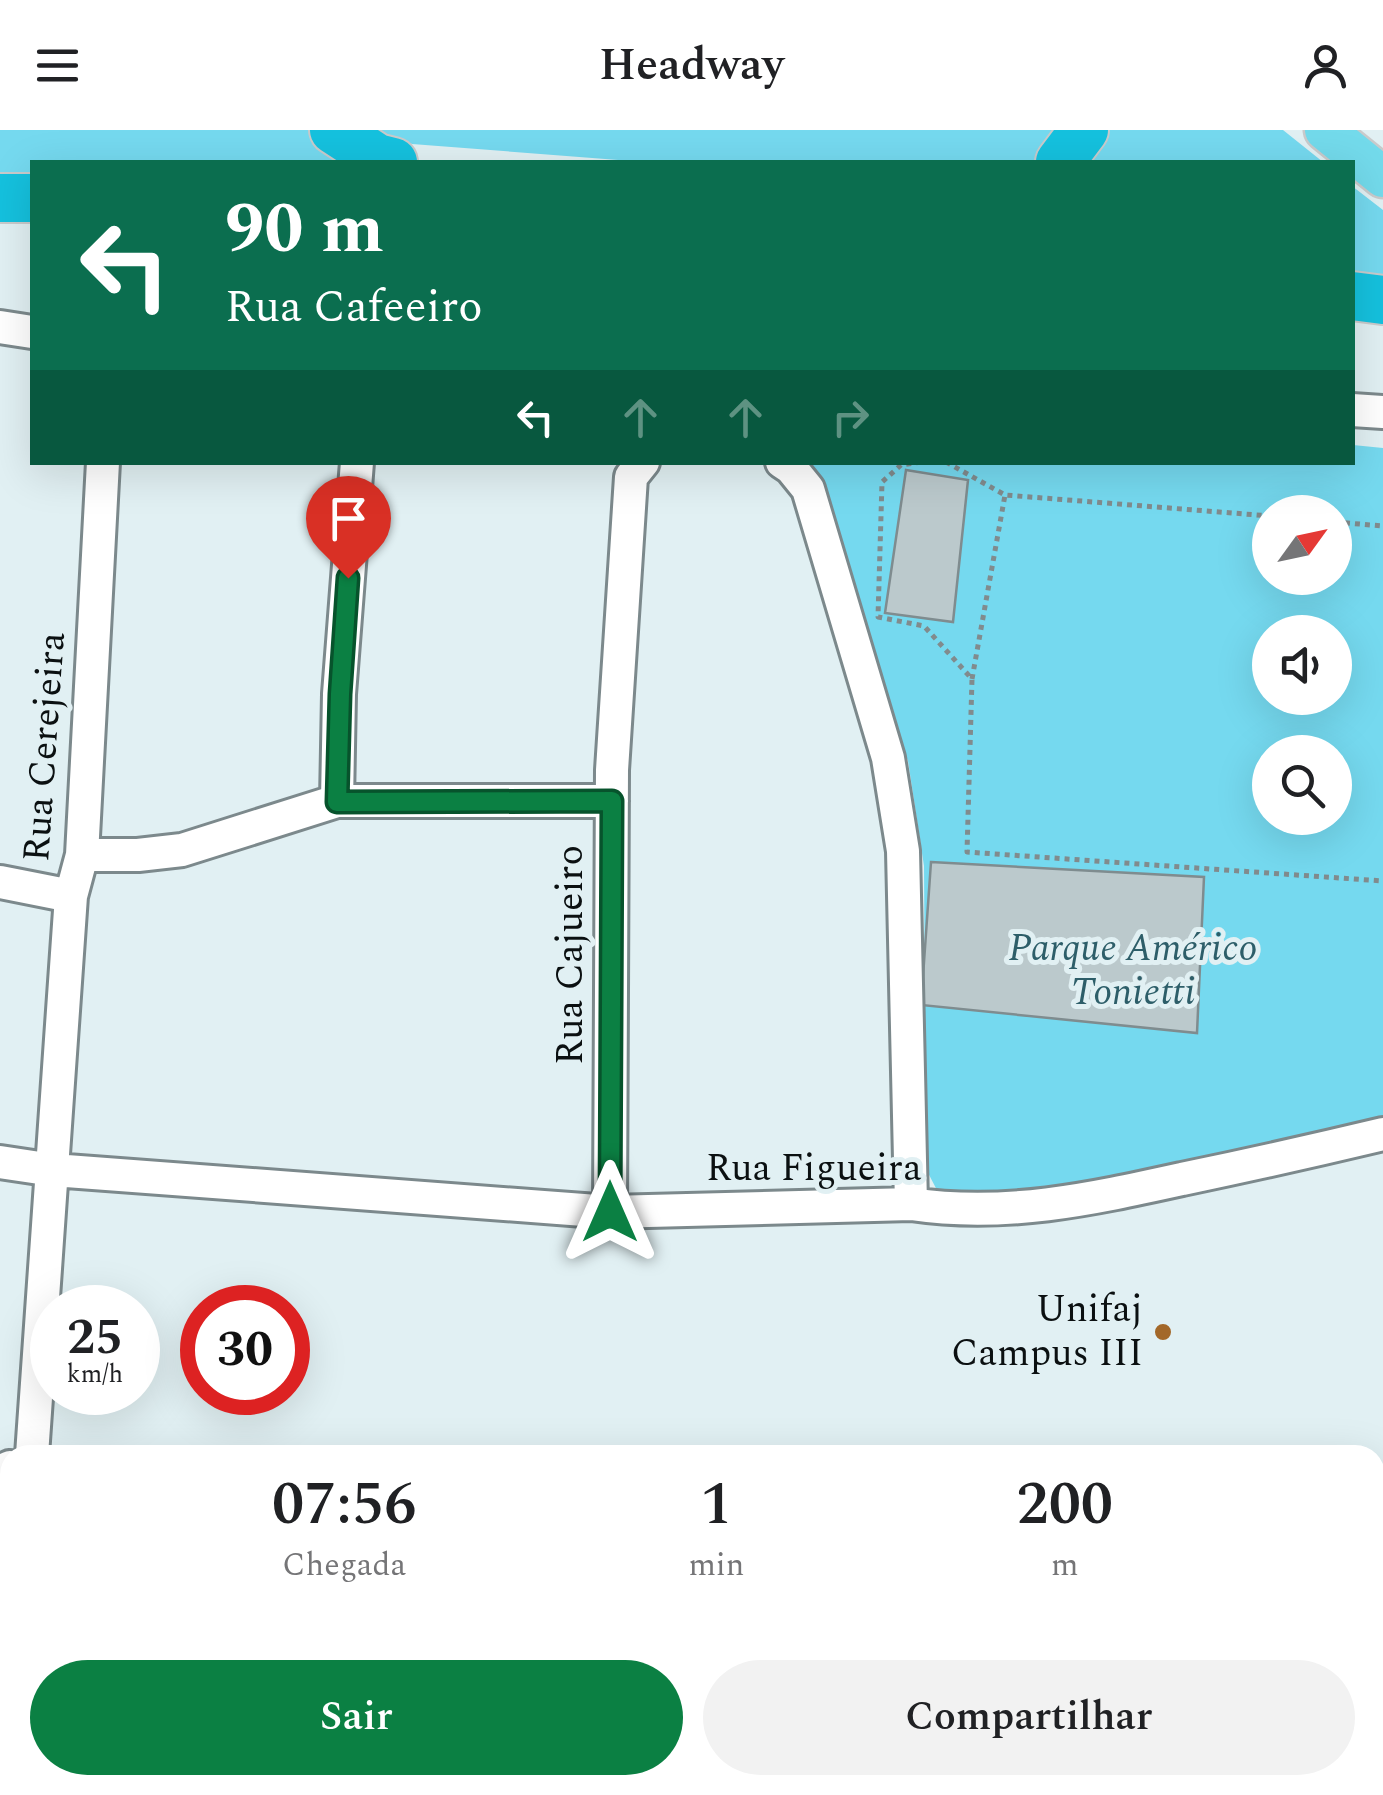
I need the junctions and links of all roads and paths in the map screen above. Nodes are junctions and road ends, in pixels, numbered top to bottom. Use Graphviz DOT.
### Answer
graph roads {
  1 [pos="334,130"];
  2 [pos="1084,130"];
  3 [pos="1325,130"];
  4 [pos="384,160"];
  5 [pos="1062,160"];
  6 [pos="1383,177"];
  7 [pos="0,198"];
  8 [pos="30,198"];
  9 [pos="1355,296"];
  10 [pos="1383,300"];
  11 [pos="0,327"];
  12 [pos="30,332"];
  13 [pos="1355,410"];
  14 [pos="1383,412"];
  15 [pos="103,465"];
  16 [pos="357,465"];
  17 [pos="640,465"];
  18 [pos="786,465"];
  19 [pos="901,465"];
  20 [pos="951,465"];
  21 [pos="1004,495"];
  22 [pos="1252,515"];
  23 [pos="1352,523"];
  24 [pos="1383,526"];
  25 [pos="972,679"];
  26 [pos="612,801"];
  27 [pos="337,802"];
  28 [pos="82,855"];
  29 [pos="1383,881"];
  30 [pos="0,882"];
  31 [pos="71,896"];
  32 [pos="1383,1134"];
  33 [pos="0,1162"];
  34 [pos="53,1170"];
  35 [pos="911,1204"];
  36 [pos="610,1212"];
  37 [pos="33,1445"];
  1 -- 4 [label="highway"];
  2 -- 5 [label="highway"];
  3 -- 6 [label="main road"];
  7 -- 8 [label="highway"];
  9 -- 10 [label="highway"];
  11 -- 12 [label="street"];
  13 -- 14 [label="street"];
  15 -- 28 [label="street, Rua Cerejeira"];
  16 -- 27 [label="street"];
  17 -- 26 [label="street, Rua Cajueiro"];
  18 -- 35 [label="street"];
  19 -- 25 [label="path"];
  20 -- 21 [label="path"];
  21 -- 22 [label="path"];
  21 -- 25 [label="path"];
  23 -- 24 [label="path"];
  25 -- 29 [label="path"];
  26 -- 27 [label="street"];
  26 -- 36 [label="street, Rua Cajueiro"];
  27 -- 28 [label="street"];
  28 -- 31 [label="street, Rua Cerejeira"];
  30 -- 31 [label="street"];
  31 -- 34 [label="street, Rua Cerejeira"];
  32 -- 35 [label="street, Rua Figueira"];
  33 -- 34 [label="street, Rua Figueira"];
  34 -- 36 [label="street, Rua Figueira"];
  34 -- 37 [label="street, Rua Cerejeira"];
  35 -- 36 [label="street, Rua Figueira"];
}
